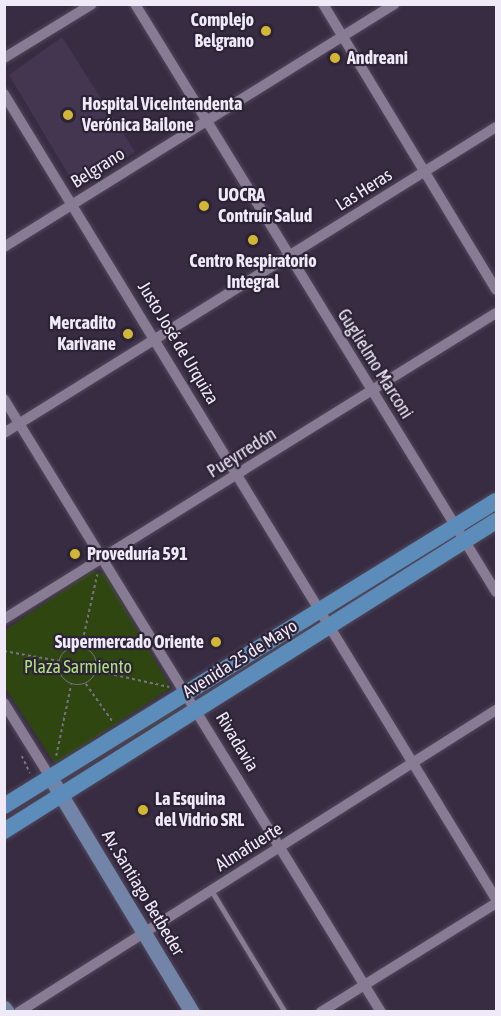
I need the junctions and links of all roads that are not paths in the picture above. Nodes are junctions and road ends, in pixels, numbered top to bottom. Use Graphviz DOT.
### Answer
graph roads {
  1 [pos="93,4"];
  2 [pos="135,4"];
  3 [pos="323,4"];
  4 [pos="394,4"];
  5 [pos="342,37"];
  6 [pos="4,58"];
  7 [pos="4,94"];
  8 [pos="206,120"];
  9 [pos="496,127"];
  10 [pos="424,172"];
  11 [pos="72,204"];
  12 [pos="4,247"];
  13 [pos="290,256"];
  14 [pos="496,290"];
  15 [pos="496,313"];
  16 [pos="156,339"];
  17 [pos="372,391"];
  18 [pos="4,399"];
  19 [pos="19,423"];
  20 [pos="4,433"];
  21 [pos="238,474"];
  22 [pos="496,501"];
  23 [pos="496,521"];
  24 [pos="461,534"];
  25 [pos="105,558"];
  26 [pos="496,592"];
  27 [pos="321,610"];
  28 [pos="4,620"];
  29 [pos="330,626"];
  30 [pos="189,693"];
  31 [pos="4,703"];
  32 [pos="197,709"];
  33 [pos="496,710"];
  34 [pos="413,762"];
  35 [pos="52,770"];
  36 [pos="60,796"];
  37 [pos="4,806"];
  38 [pos="4,831"];
  39 [pos="281,846"];
  40 [pos="211,890"];
  41 [pos="496,901"];
  42 [pos="144,932"];
  43 [pos="365,984"];
  44 [pos="20,1011"];
  45 [pos="192,1011"];
  46 [pos="285,1011"];
  47 [pos="321,1011"];
  48 [pos="381,1011"];
  1 -- 6 [label="street"];
  2 -- 8 [label="street, Guglielmo Marconi"];
  3 -- 5 [label="street"];
  4 -- 5 [label="street, Belgrano"];
  5 -- 8 [label="street, Belgrano"];
  5 -- 10 [label="street"];
  7 -- 11 [label="street, Justo José de Urquiza"];
  8 -- 11 [label="street, Belgrano"];
  8 -- 13 [label="street, Guglielmo Marconi"];
  9 -- 10 [label="street, Las Heras"];
  10 -- 13 [label="street, Las Heras"];
  10 -- 14 [label="street"];
  11 -- 12 [label="street, Belgrano"];
  11 -- 16 [label="street, Justo José de Urquiza"];
  13 -- 16 [label="street, Las Heras"];
  13 -- 17 [label="street, Guglielmo Marconi"];
  15 -- 17 [label="street, Pueyrredón"];
  16 -- 19 [label="street, Las Heras"];
  16 -- 21 [label="street, Justo José de Urquiza"];
  17 -- 21 [label="street, Pueyrredón"];
  17 -- 24 [label="street, Guglielmo Marconi"];
  18 -- 19 [label="street, Rivadavia"];
  19 -- 20 [label="street, Las Heras"];
  19 -- 25 [label="street, Rivadavia"];
  21 -- 25 [label="street, Pueyrredón"];
  21 -- 27 [label="street, Justo José de Urquiza"];
  22 -- 24 [label="main road, Avenida 25 de Mayo"];
  23 -- 24 [label="main road, Avenida 25 de Mayo"];
  24 -- 26 [label="street, Guglielmo Marconi"];
  24 -- 27 [label="main road, Avenida 25 de Mayo"];
  24 -- 29 [label="main road, Avenida 25 de Mayo"];
  25 -- 28 [label="street, Pueyrredón"];
  25 -- 30 [label="street, Rivadavia"];
  27 -- 29 [label="street, Justo José de Urquiza"];
  27 -- 30 [label="main road, Avenida 25 de Mayo"];
  29 -- 32 [label="main road, Avenida 25 de Mayo"];
  29 -- 34 [label="street"];
  30 -- 32 [label="street, Rivadavia"];
  30 -- 35 [label="main road, Avenida 25 de Mayo"];
  31 -- 35 [label="street"];
  32 -- 36 [label="main road, Avenida 25 de Mayo"];
  32 -- 39 [label="street, Rivadavia"];
  33 -- 34 [label="street, Almafuerte"];
  34 -- 39 [label="street, Almafuerte"];
  34 -- 41 [label="street"];
  35 -- 36 [label="main road, Av. Santiago Betbeder"];
  35 -- 37 [label="main road, Avenida 25 de Mayo"];
  36 -- 38 [label="main road, Avenida 25 de Mayo"];
  36 -- 42 [label="main road, Av. Santiago Betbeder"];
  39 -- 40 [label="street, Almafuerte"];
  39 -- 43 [label="street, Rivadavia"];
  40 -- 42 [label="street, Almafuerte"];
  40 -- 46 [label="lane"];
  41 -- 43 [label="street"];
  42 -- 44 [label="street, Almafuerte"];
  42 -- 45 [label="main road, Av. Santiago Betbeder"];
  43 -- 47 [label="street"];
  43 -- 48 [label="street, Rivadavia"];
}
